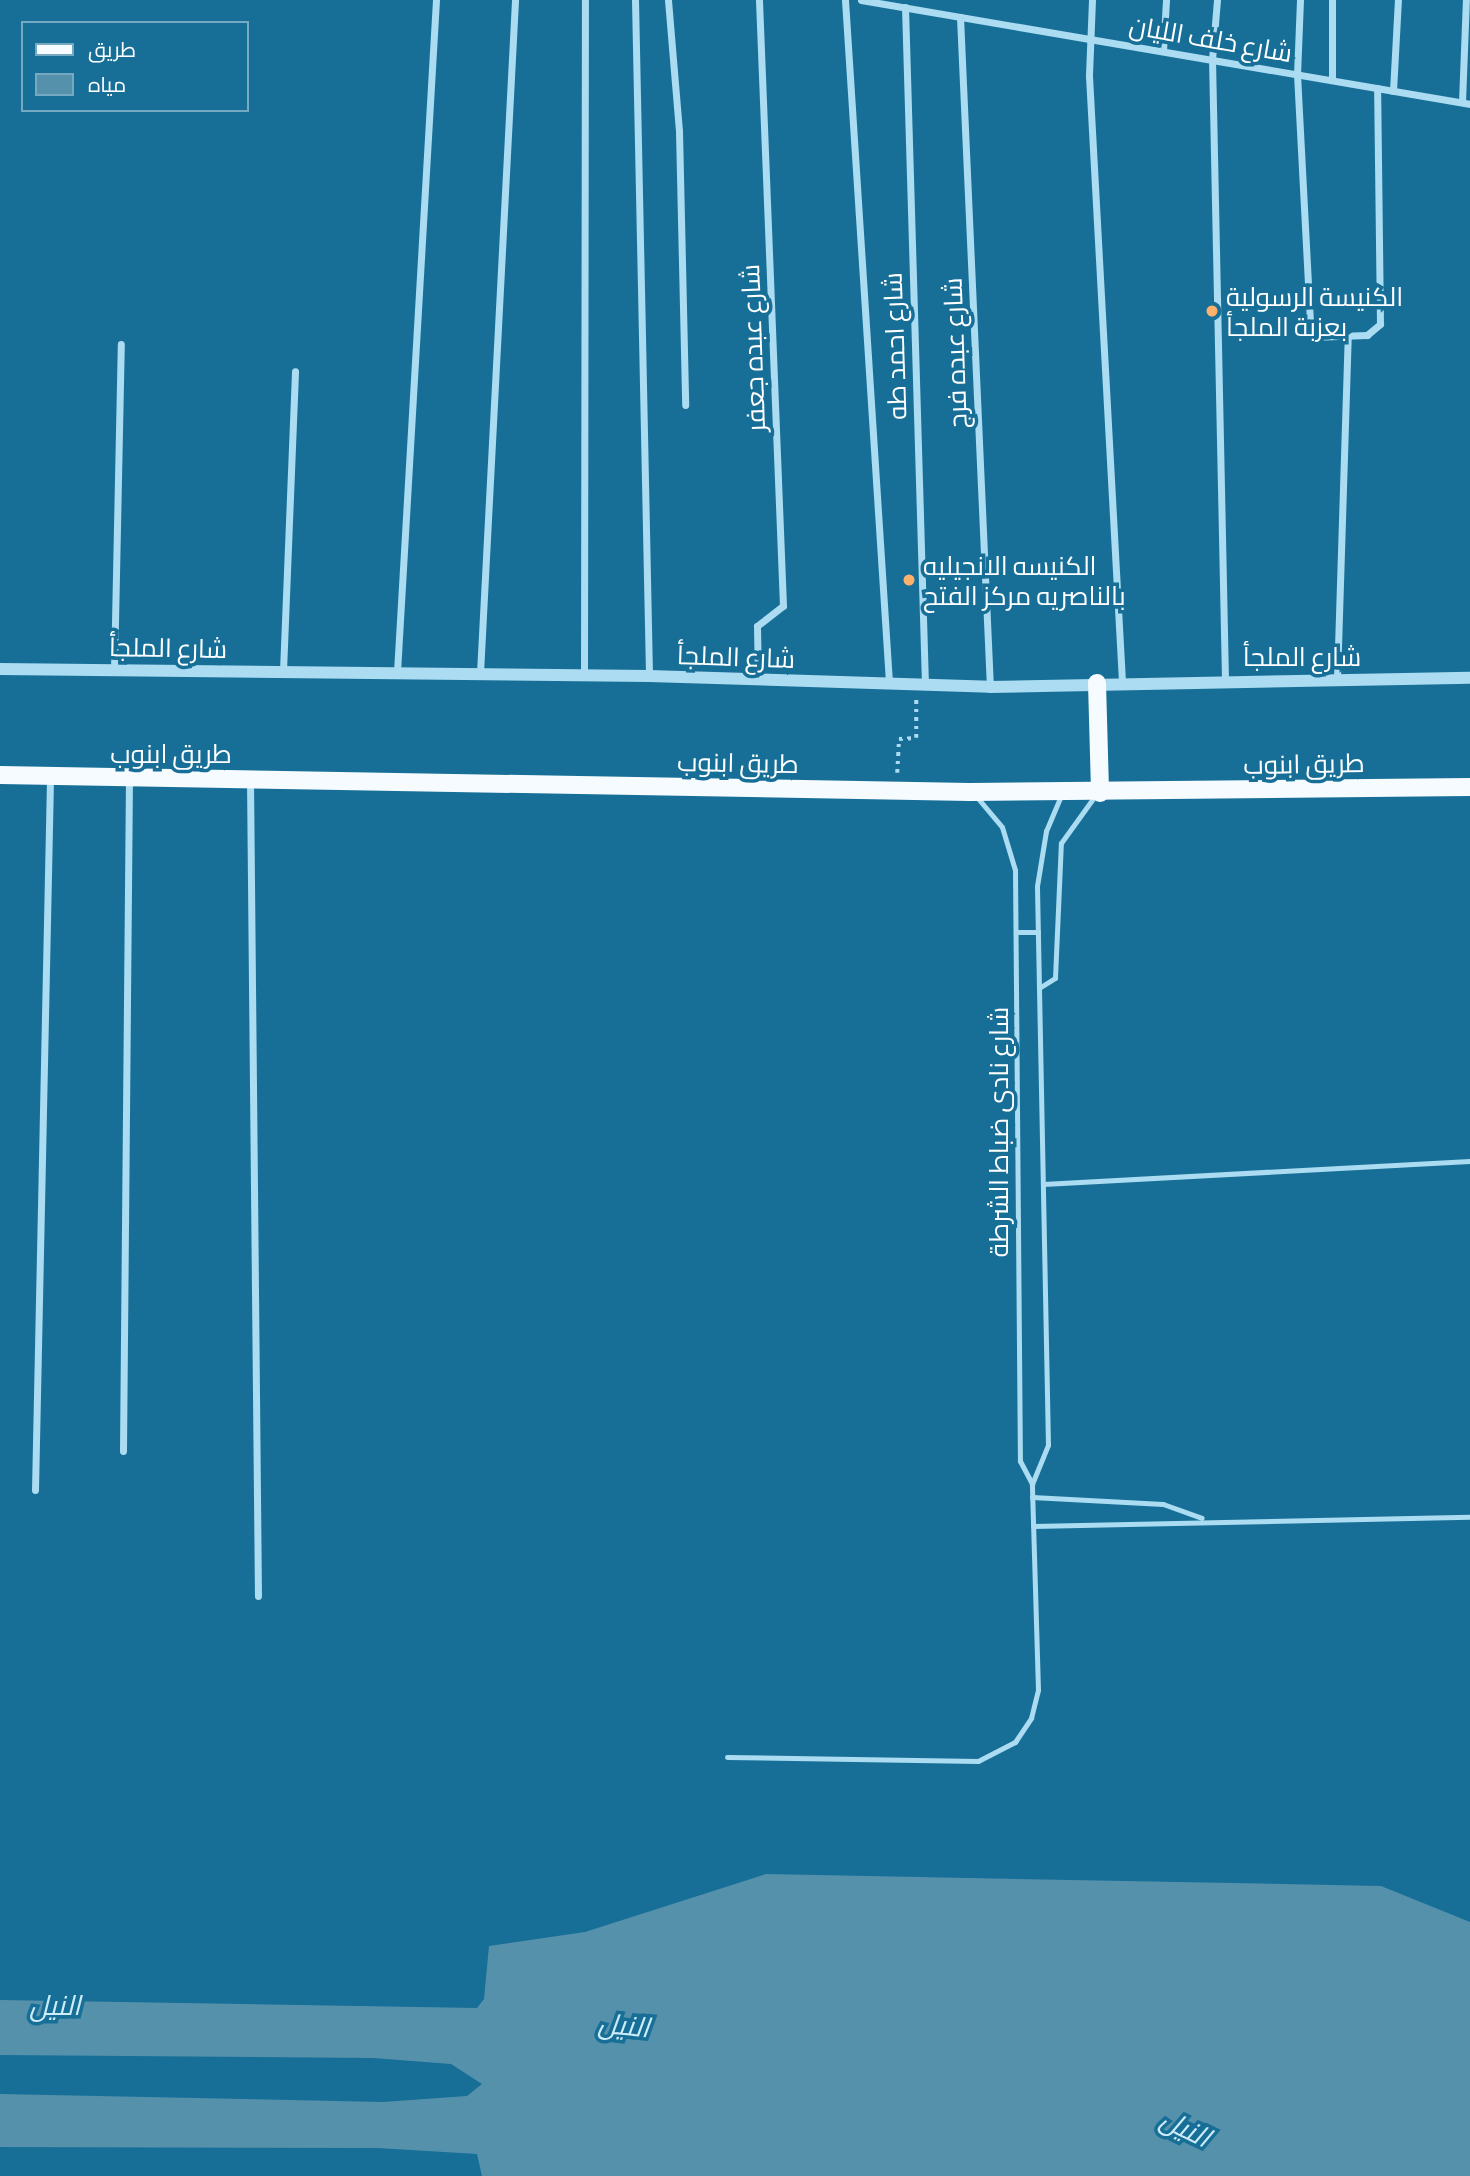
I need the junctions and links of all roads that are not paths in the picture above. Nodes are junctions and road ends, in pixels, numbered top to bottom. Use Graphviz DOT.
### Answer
graph roads {
  1 [pos="436,0"];
  2 [pos="515,0"];
  3 [pos="585,0"];
  4 [pos="635,0"];
  5 [pos="668,0"];
  6 [pos="759,0"];
  7 [pos="845,0"];
  8 [pos="861,0"];
  9 [pos="1092,0"];
  10 [pos="1166,0"];
  11 [pos="1217,0"];
  12 [pos="1300,0"];
  13 [pos="1332,0"];
  14 [pos="1398,0"];
  15 [pos="1466,0"];
  16 [pos="890,2"];
  17 [pos="905,8"];
  18 [pos="960,17"];
  19 [pos="1090,38"];
  20 [pos="1163,51"];
  21 [pos="1212,59"];
  22 [pos="1297,74"];
  23 [pos="1332,80"];
  24 [pos="1377,88"];
  25 [pos="1393,91"];
  26 [pos="1466,103"];
  27 [pos="1348,335"];
  28 [pos="121,344"];
  29 [pos="295,371"];
  30 [pos="685,405"];
  31 [pos="0,669"];
  32 [pos="114,670"];
  33 [pos="283,671"];
  34 [pos="397,672"];
  35 [pos="480,673"];
  36 [pos="584,675"];
  37 [pos="649,676"];
  38 [pos="1470,678"];
  39 [pos="758,679"];
  40 [pos="1225,679"];
  41 [pos="1337,679"];
  42 [pos="890,682"];
  43 [pos="1122,682"];
  44 [pos="925,683"];
  45 [pos="990,687"];
  46 [pos="1097,691"];
  47 [pos="2,775"];
  48 [pos="50,777"];
  49 [pos="129,780"];
  50 [pos="250,780"];
  51 [pos="1470,787"];
  52 [pos="971,792"];
  53 [pos="1063,792"];
  54 [pos="1100,793"];
  55 [pos="1016,932"];
  56 [pos="1038,932"];
  57 [pos="1039,988"];
  58 [pos="1470,1161"];
  59 [pos="1043,1184"];
  60 [pos="123,1451"];
  61 [pos="1032,1484"];
  62 [pos="35,1490"];
  63 [pos="1032,1497"];
  64 [pos="1470,1517"];
  65 [pos="1202,1518"];
  66 [pos="1033,1526"];
  67 [pos="258,1596"];
  68 [pos="727,1757"];
  1 -- 34 [label="street"];
  2 -- 35 [label="street"];
  3 -- 36 [label="street"];
  4 -- 37 [label="street"];
  5 -- 30 [label="street"];
  6 -- 39 [label="street, شارع عبده جعفر"];
  7 -- 42 [label="street"];
  8 -- 16 [label="street, شارع خلف الليان"];
  9 -- 19 [label="street"];
  10 -- 20 [label="street"];
  11 -- 21 [label="street"];
  12 -- 22 [label="street"];
  13 -- 23 [label="street"];
  14 -- 25 [label="street"];
  15 -- 26 [label="street"];
  16 -- 17 [label="street, شارع خلف الليان"];
  17 -- 18 [label="street, شارع خلف الليان"];
  17 -- 44 [label="street, شارع احمد طه"];
  18 -- 19 [label="street, شارع خلف الليان"];
  18 -- 45 [label="street, شارع عبده فرج"];
  19 -- 20 [label="street, شارع خلف الليان"];
  19 -- 43 [label="street"];
  20 -- 21 [label="street, شارع خلف الليان"];
  21 -- 22 [label="street, شارع خلف الليان"];
  21 -- 40 [label="street"];
  22 -- 23 [label="street, شارع خلف الليان"];
  22 -- 27 [label="street"];
  23 -- 24 [label="street, شارع خلف الليان"];
  24 -- 25 [label="street, شارع خلف الليان"];
  24 -- 27 [label="street"];
  25 -- 26 [label="street, شارع خلف الليان"];
  27 -- 41 [label="street"];
  28 -- 32 [label="street"];
  29 -- 33 [label="street"];
  31 -- 32 [label="street, شارع الملجأ"];
  32 -- 33 [label="street, شارع الملجأ"];
  33 -- 34 [label="street, شارع الملجأ"];
  34 -- 35 [label="street, شارع الملجأ"];
  35 -- 36 [label="street, شارع الملجأ"];
  36 -- 37 [label="street, شارع الملجأ"];
  37 -- 39 [label="street, شارع الملجأ"];
  38 -- 41 [label="street, شارع الملجأ"];
  39 -- 42 [label="street, شارع الملجأ"];
  40 -- 41 [label="street, شارع الملجأ"];
  40 -- 43 [label="street, شارع الملجأ"];
  42 -- 44 [label="street, شارع الملجأ"];
  43 -- 46 [label="street, شارع الملجأ"];
  44 -- 45 [label="street, شارع الملجأ"];
  45 -- 46 [label="street, شارع الملجأ"];
  46 -- 54 [label="main road"];
  47 -- 48 [label="main road, طريق ابنوب"];
  48 -- 49 [label="main road, طريق ابنوب"];
  48 -- 62 [label="street"];
  49 -- 50 [label="main road, طريق ابنوب"];
  49 -- 60 [label="street"];
  50 -- 52 [label="main road, طريق ابنوب"];
  50 -- 67 [label="street"];
  51 -- 54 [label="main road, طريق ابنوب"];
  52 -- 53 [label="main road, طريق ابنوب"];
  52 -- 55 [label="lane, شارع نادى ضباط الشرطة"];
  53 -- 54 [label="main road, طريق ابنوب"];
  53 -- 56 [label="lane, شارع نادى ضباط الشرطة"];
  54 -- 57 [label="lane"];
  55 -- 56 [label="lane"];
  55 -- 61 [label="lane, شارع نادى ضباط الشرطة"];
  56 -- 57 [label="lane, شارع نادى ضباط الشرطة"];
  57 -- 59 [label="lane, شارع نادى ضباط الشرطة"];
  58 -- 59 [label="lane"];
  59 -- 61 [label="lane, شارع نادى ضباط الشرطة"];
  61 -- 63 [label="lane, شارع نادى ضباط الشرطة"];
  63 -- 65 [label="lane"];
  63 -- 66 [label="lane, شارع نادى ضباط الشرطة"];
  64 -- 65 [label="lane"];
  65 -- 66 [label="lane"];
  66 -- 68 [label="lane, شارع نادى ضباط الشرطة"];
}
